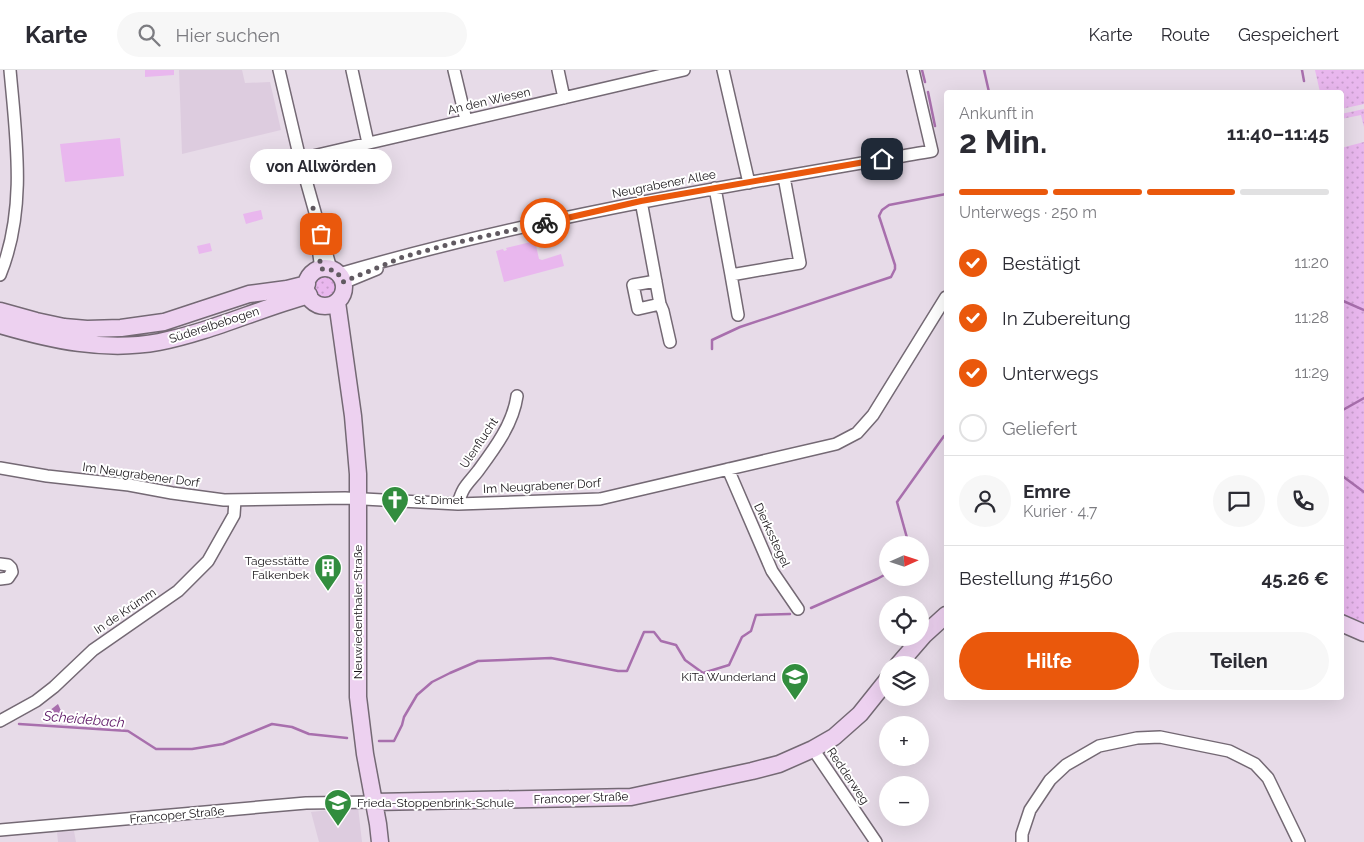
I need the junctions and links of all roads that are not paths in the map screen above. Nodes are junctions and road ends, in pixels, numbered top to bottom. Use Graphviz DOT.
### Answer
graph roads {
  1 [pos="10,70"];
  2 [pos="279,70"];
  3 [pos="352,70"];
  4 [pos="454,70"];
  5 [pos="558,70"];
  6 [pos="684,70"];
  7 [pos="723,70"];
  8 [pos="914,70"];
  9 [pos="656,73"];
  10 [pos="564,98"];
  11 [pos="466,120"];
  12 [pos="368,143"];
  13 [pos="300,159"];
  14 [pos="784,176"];
  15 [pos="749,182"];
  16 [pos="715,188"];
  17 [pos="641,201"];
  18 [pos="333,274"];
  19 [pos="0,275"];
  20 [pos="731,275"];
  21 [pos="656,281"];
  22 [pos="308,290"];
  23 [pos="944,300"];
  24 [pos="333,304"];
  25 [pos="660,304"];
  26 [pos="0,311"];
  27 [pos="738,315"];
  28 [pos="0,325"];
  29 [pos="670,342"];
  30 [pos="518,396"];
  31 [pos="0,468"];
  32 [pos="728,469"];
  33 [pos="359,499"];
  34 [pos="235,500"];
  35 [pos="458,504"];
  36 [pos="0,564"];
  37 [pos="0,579"];
  38 [pos="798,609"];
  39 [pos="944,617"];
  40 [pos="1344,624"];
  41 [pos="1364,633"];
  42 [pos="906,656"];
  43 [pos="879,691"];
  44 [pos="0,721"];
  45 [pos="813,750"];
  46 [pos="374,802"];
  47 [pos="0,830"];
  48 [pos="380,842"];
  49 [pos="876,842"];
  50 [pos="1022,842"];
  51 [pos="1299,842"];
  1 -- 19 [label="street"];
  2 -- 13 [label="street"];
  3 -- 12 [label="street"];
  4 -- 11 [label="street"];
  5 -- 10 [label="street"];
  6 -- 9 [label="street, An den Wiesen"];
  7 -- 15 [label="street"];
  8 -- 14 [label="street, Neugrabener Allee"];
  9 -- 10 [label="street, An den Wiesen"];
  10 -- 11 [label="street, An den Wiesen"];
  11 -- 12 [label="street, An den Wiesen"];
  12 -- 13 [label="street, An den Wiesen"];
  13 -- 18 [label="street"];
  14 -- 15 [label="street, Neugrabener Allee"];
  14 -- 20 [label="street"];
  15 -- 16 [label="street, Neugrabener Allee"];
  16 -- 17 [label="street, Neugrabener Allee"];
  16 -- 20 [label="street"];
  17 -- 18 [label="street, Neugrabener Allee"];
  17 -- 21 [label="street"];
  18 -- 22 [label="main road"];
  18 -- 24 [label="main road"];
  20 -- 27 [label="street"];
  21 -- 25 [label="street"];
  21 -- 25 [label="street"];
  22 -- 24 [label="main road"];
  22 -- 26 [label="main road, Süderelbebogen"];
  22 -- 28 [label="main road, Süderelbebogen"];
  23 -- 32 [label="street, Im Neugrabener Dorf"];
  24 -- 33 [label="main road, Neuwiedenthaler Straße"];
  25 -- 29 [label="street"];
  30 -- 35 [label="street, Ulenflucht"];
  31 -- 34 [label="street, Im Neugrabener Dorf"];
  32 -- 35 [label="street, Im Neugrabener Dorf"];
  32 -- 38 [label="street, Dierksstegel"];
  33 -- 34 [label="street, Im Neugrabener Dorf"];
  33 -- 35 [label="street, Im Neugrabener Dorf"];
  33 -- 46 [label="main road, Neuwiedenthaler Straße"];
  34 -- 44 [label="street, In de Krümm"];
  36 -- 37 [label="street"];
  39 -- 42 [label="main road"];
  40 -- 41 [label="main road"];
  43 -- 45 [label="main road, Francoper Straße"];
  45 -- 46 [label="main road, Francoper Straße"];
  45 -- 49 [label="street, Redderweg"];
  46 -- 47 [label="street, Francoper Straße"];
  46 -- 48 [label="main road, Neuwiedenthaler Straße"];
  50 -- 51 [label="street"];
}
